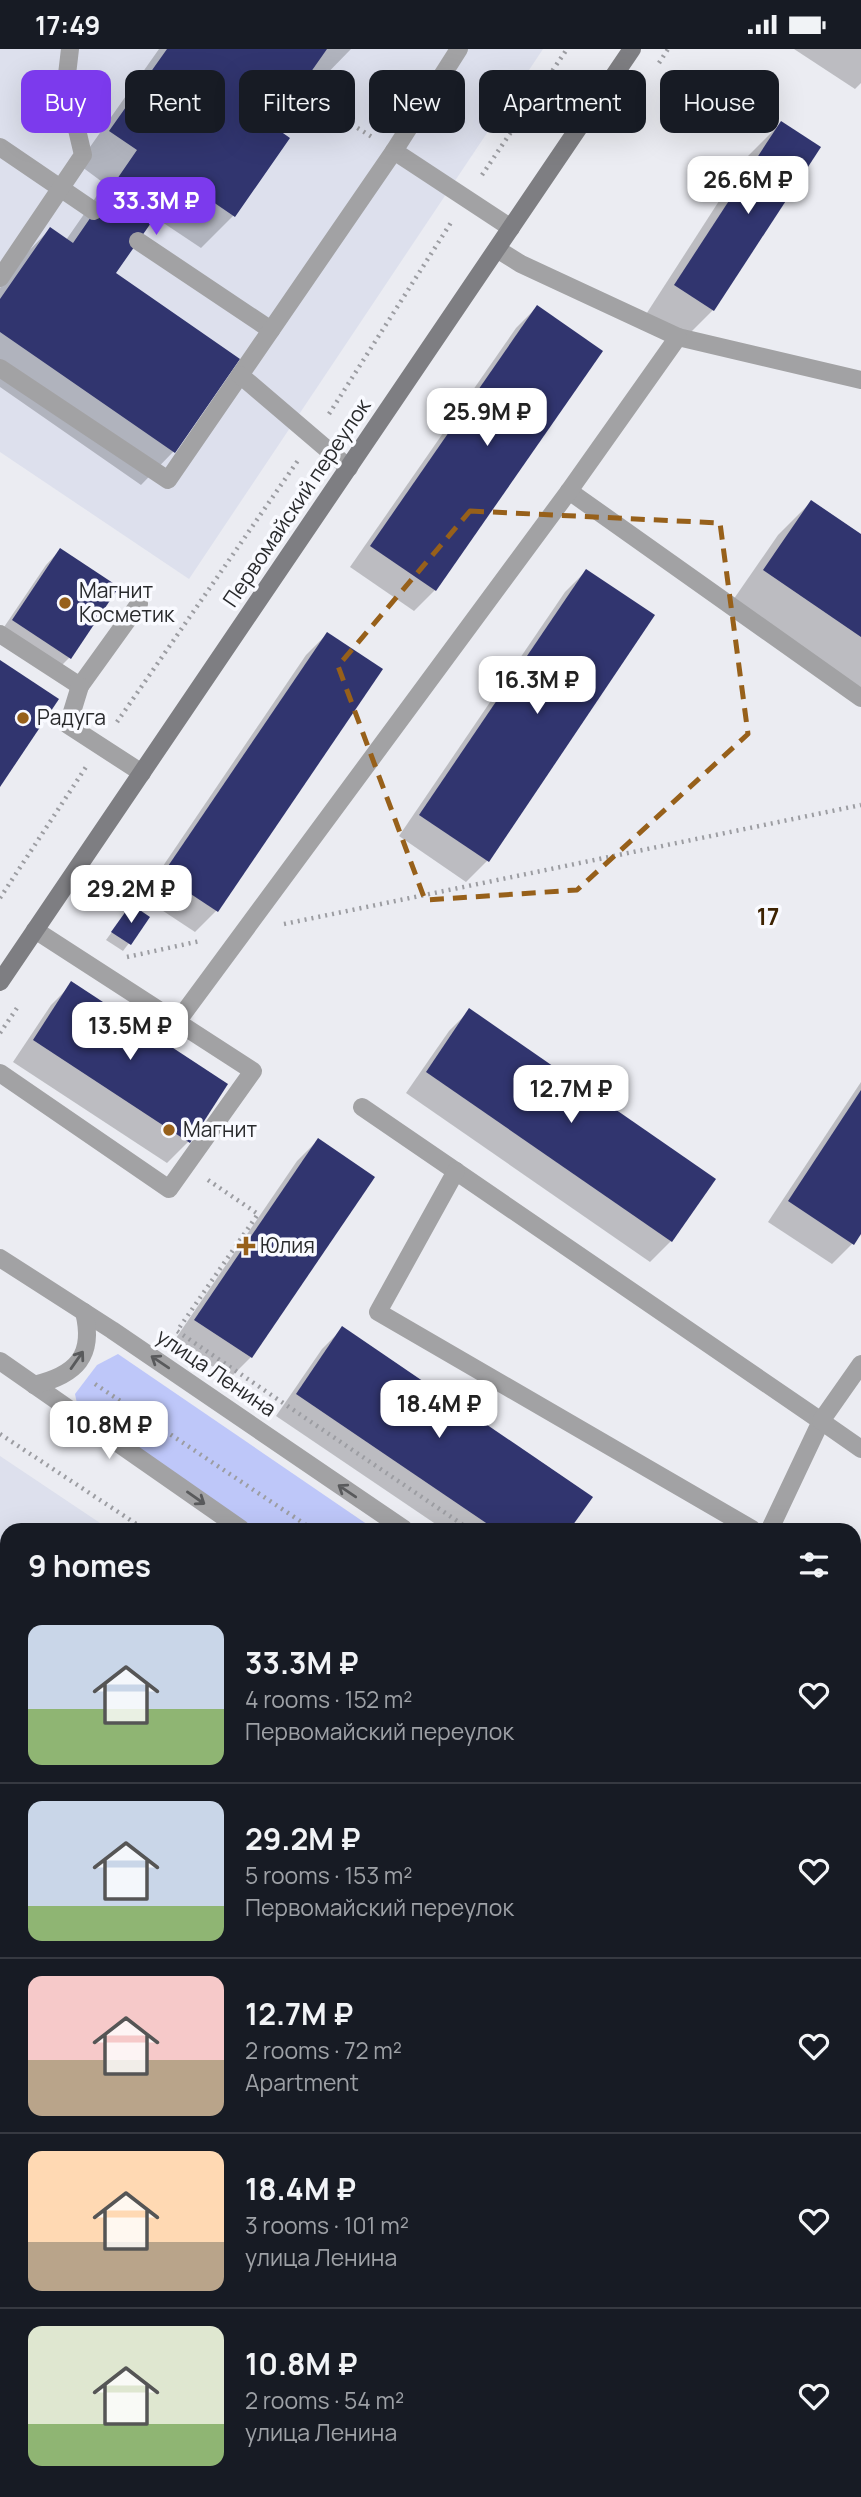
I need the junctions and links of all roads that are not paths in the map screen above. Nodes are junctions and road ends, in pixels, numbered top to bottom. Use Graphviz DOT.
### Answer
graph roads {
  1 [pos="70,49"];
  2 [pos="459,49"];
  3 [pos="632,49"];
  4 [pos="0,147"];
  5 [pos="394,151"];
  6 [pos="62,189"];
  7 [pos="94,211"];
  8 [pos="511,227"];
  9 [pos="138,241"];
  10 [pos="497,249"];
  11 [pos="0,278"];
  12 [pos="271,330"];
  13 [pos="678,337"];
  14 [pos="0,368"];
  15 [pos="240,375"];
  16 [pos="861,380"];
  17 [pos="349,468"];
  18 [pos="569,491"];
  19 [pos="139,604"];
  20 [pos="0,634"];
  21 [pos="80,686"];
  22 [pos="861,698"];
  23 [pos="142,773"];
  24 [pos="35,930"];
  25 [pos="0,982"];
  26 [pos="177,1022"];
  27 [pos="0,1073"];
  28 [pos="362,1107"];
  29 [pos="456,1171"];
  30 [pos="0,1258"];
  31 [pos="84,1312"];
  32 [pos="0,1361"];
  33 [pos="861,1364"];
  34 [pos="34,1385"];
  35 [pos="821,1421"];
  36 [pos="861,1449"];
  37 [pos="232,1523"];
  38 [pos="395,1523"];
  39 [pos="742,1523"];
  40 [pos="773,1523"];
  1 -- 6 [label="street"];
  2 -- 5 [label="street"];
  3 -- 8 [label="street, Первомайский переулок"];
  4 -- 6 [label="street"];
  5 -- 8 [label="street"];
  5 -- 12 [label="street"];
  6 -- 7 [label="street"];
  6 -- 11 [label="street"];
  8 -- 10 [label="street, Первомайский переулок"];
  9 -- 12 [label="street"];
  10 -- 13 [label="street"];
  10 -- 17 [label="street, Первомайский переулок"];
  12 -- 15 [label="street"];
  13 -- 16 [label="street"];
  13 -- 18 [label="street"];
  14 -- 15 [label="street"];
  15 -- 17 [label="street"];
  17 -- 23 [label="street, Первомайский переулок"];
  18 -- 22 [label="street"];
  18 -- 26 [label="street"];
  19 -- 21 [label="street"];
  20 -- 21 [label="street"];
  21 -- 23 [label="street"];
  23 -- 24 [label="street, Первомайский переулок"];
  24 -- 25 [label="street, Первомайский переулок"];
  24 -- 26 [label="street"];
  26 -- 27 [label="street"];
  28 -- 29 [label="street"];
  29 -- 35 [label="street"];
  29 -- 39 [label="street"];
  30 -- 31 [label="street, улица Ленина"];
  34 -- 31 [label="street, one-way"];
  38 -- 31 [label="street, улица Ленина, one-way"];
  32 -- 34 [label="street"];
  33 -- 35 [label="street"];
  34 -- 37 [label="street, one-way"];
  35 -- 36 [label="street"];
  35 -- 40 [label="street"];
}
